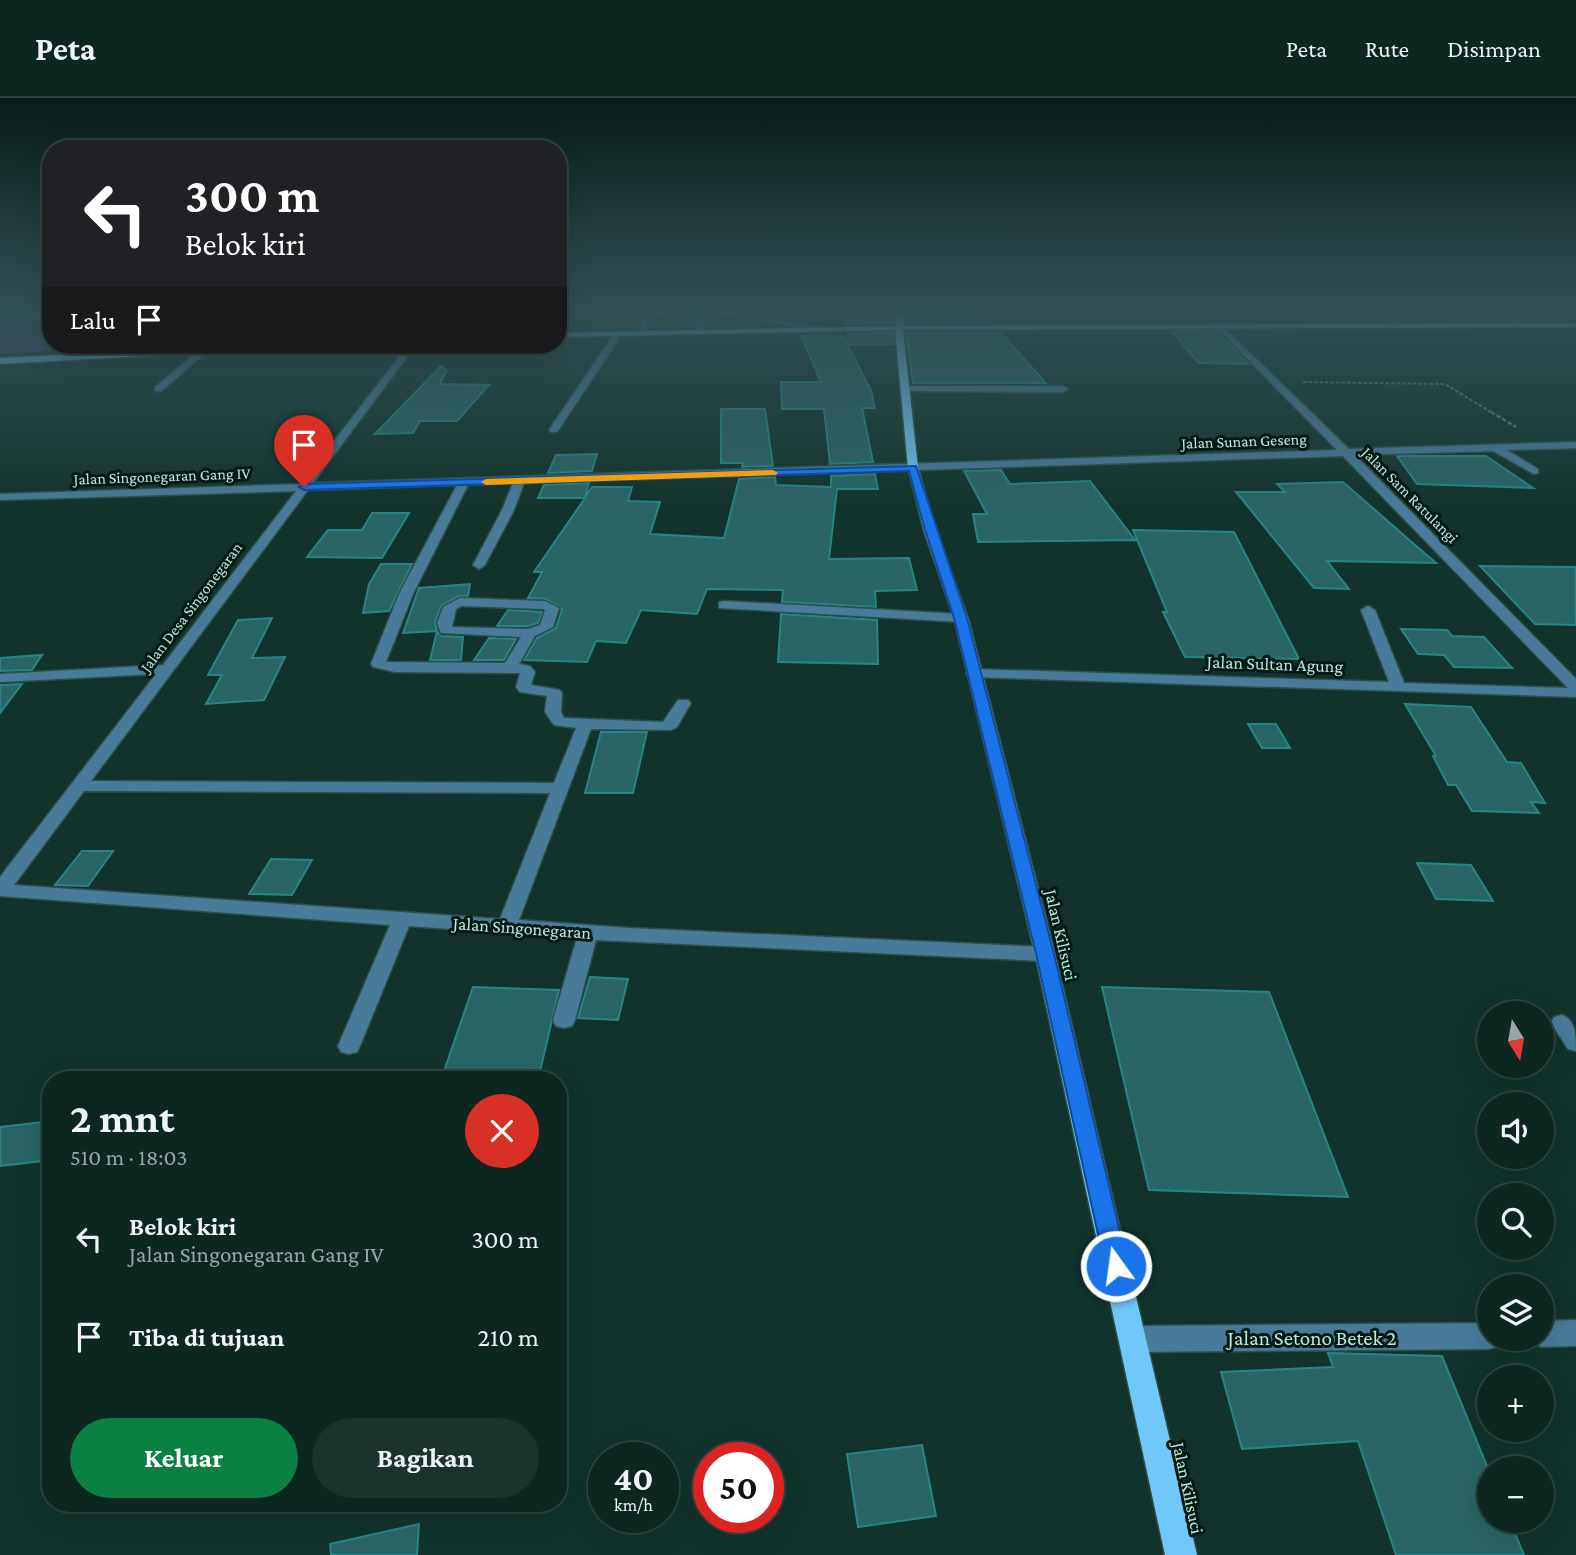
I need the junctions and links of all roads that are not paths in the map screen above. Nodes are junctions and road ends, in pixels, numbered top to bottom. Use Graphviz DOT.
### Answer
graph roads {
  1 [pos="174,376"];
  2 [pos="388,376"];
  3 [pos="590,376"];
  4 [pos="904,376"];
  5 [pos="1270,376"];
  6 [pos="906,388"];
  7 [pos="158,389"];
  8 [pos="1063,389"];
  9 [pos="555,430"];
  10 [pos="1576,445"];
  11 [pos="1496,448"];
  12 [pos="1346,453"];
  13 [pos="913,468"];
  14 [pos="1534,471"];
  15 [pos="519,481"];
  16 [pos="464,482"];
  17 [pos="304,487"];
  18 [pos="0,497"];
  19 [pos="479,565"];
  20 [pos="724,605"];
  21 [pos="1368,610"];
  22 [pos="961,618"];
  23 [pos="530,633"];
  24 [pos="510,667"];
  25 [pos="166,669"];
  26 [pos="973,673"];
  27 [pos="0,678"];
  28 [pos="1398,687"];
  29 [pos="1576,691"];
  30 [pos="683,703"];
  31 [pos="585,724"];
  32 [pos="79,786"];
  33 [pos="560,788"];
  34 [pos="0,890"];
  35 [pos="402,919"];
  36 [pos="507,927"];
  37 [pos="588,933"];
  38 [pos="1045,954"];
  39 [pos="564,1020"];
  40 [pos="1562,1023"];
  41 [pos="1576,1043"];
  42 [pos="349,1046"];
  43 [pos="1576,1333"];
  44 [pos="1554,1334"];
  45 [pos="1477,1336"];
  46 [pos="1134,1339"];
  47 [pos="1181,1555"];
  1 -- 7 [label="street"];
  2 -- 17 [label="street, Jalan Desa Singonegaran"];
  3 -- 9 [label="street"];
  4 -- 6 [label="main road, Jalan Kilisuci"];
  5 -- 12 [label="street, Jalan Sam Ratulangi"];
  6 -- 8 [label="street"];
  6 -- 13 [label="main road, Jalan Kilisuci"];
  10 -- 11 [label="street, Jalan Sunan Geseng"];
  11 -- 12 [label="street, Jalan Sunan Geseng"];
  11 -- 14 [label="street"];
  12 -- 13 [label="street, Jalan Sunan Geseng"];
  12 -- 29 [label="street, Jalan Sam Ratulangi"];
  13 -- 15 [label="street, Jalan Singonegaran Gang IV"];
  13 -- 22 [label="main road, Jalan Kilisuci"];
  15 -- 16 [label="street, Jalan Singonegaran Gang IV"];
  15 -- 19 [label="street"];
  16 -- 17 [label="street, Jalan Singonegaran Gang IV"];
  16 -- 24 [label="street"];
  17 -- 18 [label="street, Jalan Singonegaran Gang IV"];
  17 -- 25 [label="street, Jalan Desa Singonegaran"];
  20 -- 22 [label="street"];
  21 -- 28 [label="street"];
  22 -- 26 [label="main road, Jalan Kilisuci"];
  23 -- 23 [label="street"];
  23 -- 24 [label="street"];
  24 -- 31 [label="street"];
  25 -- 27 [label="street"];
  25 -- 32 [label="street, Jalan Desa Singonegaran"];
  26 -- 28 [label="street, Jalan Sultan Agung"];
  26 -- 38 [label="main road, Jalan Kilisuci"];
  28 -- 29 [label="street, Jalan Sultan Agung"];
  30 -- 31 [label="street"];
  31 -- 33 [label="street"];
  32 -- 33 [label="street"];
  32 -- 34 [label="street, Jalan Desa Singonegaran"];
  33 -- 36 [label="street"];
  34 -- 35 [label="street, Jalan Singonegaran"];
  35 -- 36 [label="street, Jalan Singonegaran"];
  35 -- 42 [label="street"];
  36 -- 37 [label="street, Jalan Singonegaran"];
  37 -- 38 [label="street, Jalan Singonegaran"];
  37 -- 39 [label="street"];
  38 -- 46 [label="main road, Jalan Kilisuci"];
  40 -- 41 [label="street"];
  43 -- 44 [label="street"];
  45 -- 46 [label="street, Jalan Setono Betek 2"];
  46 -- 47 [label="main road, Jalan Kilisuci"];
}
